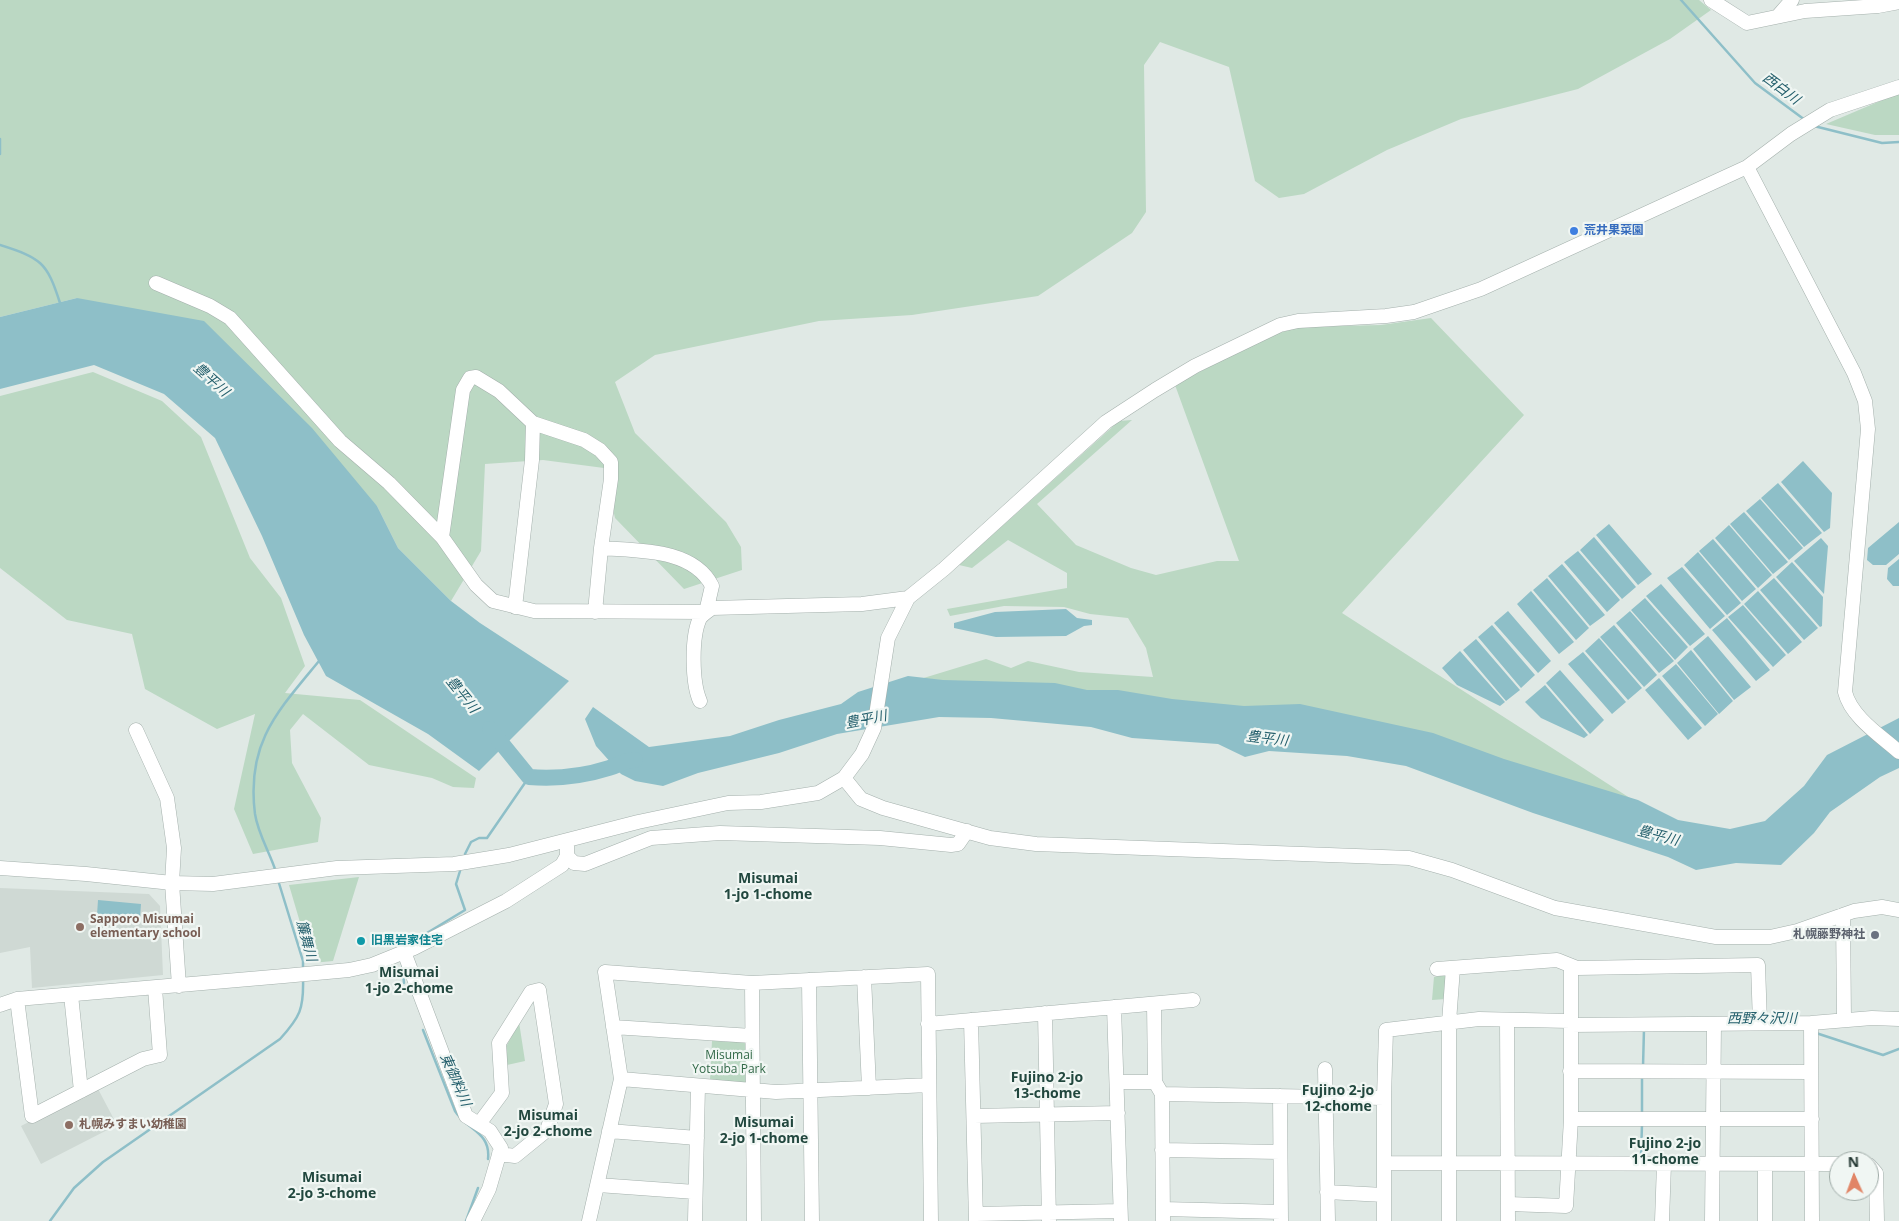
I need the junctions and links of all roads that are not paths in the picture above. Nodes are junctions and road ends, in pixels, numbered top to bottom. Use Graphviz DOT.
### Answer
graph roads {
  1 [pos="1711,0"];
  2 [pos="1792,0"];
  3 [pos="1899,2"];
  4 [pos="1778,16"];
  5 [pos="1899,86"];
  6 [pos="1747,168"];
  7 [pos="156,284"];
  8 [pos="533,423"];
  9 [pos="442,537"];
  10 [pos="601,548"];
  11 [pos="908,598"];
  12 [pos="515,607"];
  13 [pos="595,612"];
  14 [pos="706,612"];
  15 [pos="700,701"];
  16 [pos="136,730"];
  17 [pos="1899,752"];
  18 [pos="848,773"];
  19 [pos="966,831"];
  20 [pos="567,841"];
  21 [pos="567,856"];
  22 [pos="0,868"];
  23 [pos="172,884"];
  24 [pos="1899,910"];
  25 [pos="1843,915"];
  26 [pos="404,952"];
  27 [pos="1571,966"];
  28 [pos="1438,968"];
  29 [pos="1453,968"];
  30 [pos="864,977"];
  31 [pos="809,980"];
  32 [pos="752,983"];
  33 [pos="178,986"];
  34 [pos="155,988"];
  35 [pos="71,994"];
  36 [pos="17,999"];
  37 [pos="1193,1000"];
  38 [pos="1154,1004"];
  39 [pos="0,1005"];
  40 [pos="1114,1007"];
  41 [pos="1045,1014"];
  42 [pos="1899,1019"];
  43 [pos="971,1020"];
  44 [pos="1507,1020"];
  45 [pos="1844,1020"];
  46 [pos="1449,1022"];
  47 [pos="1570,1023"];
  48 [pos="1760,1023"];
  49 [pos="1811,1023"];
  50 [pos="928,1024"];
  51 [pos="1714,1024"];
  52 [pos="613,1027"];
  53 [pos="752,1036"];
  54 [pos="1325,1069"];
  55 [pos="1570,1072"];
  56 [pos="1714,1072"];
  57 [pos="1811,1072"];
  58 [pos="621,1079"];
  59 [pos="1117,1082"];
  60 [pos="928,1085"];
  61 [pos="698,1086"];
  62 [pos="869,1088"];
  63 [pos="1158,1088"];
  64 [pos="752,1090"];
  65 [pos="810,1090"];
  66 [pos="81,1091"];
  67 [pos="1280,1096"];
  68 [pos="1326,1097"];
  69 [pos="1384,1098"];
  70 [pos="1118,1114"];
  71 [pos="1047,1115"];
  72 [pos="974,1116"];
  73 [pos="1571,1119"];
  74 [pos="1714,1119"];
  75 [pos="1812,1119"];
  76 [pos="479,1124"];
  77 [pos="609,1132"];
  78 [pos="697,1138"];
  79 [pos="1162,1150"];
  80 [pos="1280,1152"];
  81 [pos="499,1154"];
  82 [pos="1384,1163"];
  83 [pos="1450,1164"];
  84 [pos="1508,1164"];
  85 [pos="1664,1164"];
  86 [pos="1765,1164"];
  87 [pos="1812,1164"];
  88 [pos="1829,1164"];
  89 [pos="1570,1165"];
  90 [pos="1713,1165"];
  91 [pos="598,1185"];
  92 [pos="695,1192"];
  93 [pos="1327,1192"];
  94 [pos="1384,1195"];
  95 [pos="1877,1201"];
  96 [pos="1508,1204"];
  97 [pos="1163,1215"];
  98 [pos="1120,1216"];
  99 [pos="1281,1216"];
  100 [pos="976,1217"];
  101 [pos="1049,1217"];
  102 [pos="473,1221"];
  103 [pos="589,1221"];
  104 [pos="695,1221"];
  105 [pos="754,1221"];
  106 [pos="812,1221"];
  107 [pos="931,1221"];
  108 [pos="1328,1221"];
  109 [pos="1384,1221"];
  110 [pos="1449,1221"];
  111 [pos="1508,1221"];
  112 [pos="1662,1221"];
  113 [pos="1712,1221"];
  114 [pos="1765,1221"];
  115 [pos="1812,1221"];
  116 [pos="1877,1221"];
  1 -- 4 [label="street"];
  2 -- 4 [label="street"];
  3 -- 4 [label="street"];
  5 -- 6 [label="street"];
  6 -- 11 [label="street"];
  6 -- 17 [label="street"];
  7 -- 9 [label="street"];
  8 -- 9 [label="street"];
  8 -- 10 [label="street"];
  8 -- 12 [label="street"];
  9 -- 12 [label="street"];
  10 -- 13 [label="street"];
  10 -- 14 [label="street"];
  11 -- 14 [label="street"];
  11 -- 18 [label="street"];
  12 -- 13 [label="street"];
  13 -- 14 [label="street"];
  14 -- 15 [label="street"];
  16 -- 23 [label="street"];
  18 -- 19 [label="street"];
  18 -- 20 [label="street"];
  19 -- 21 [label="street"];
  19 -- 25 [label="street"];
  20 -- 21 [label="street"];
  20 -- 23 [label="street"];
  21 -- 26 [label="street"];
  22 -- 23 [label="street"];
  23 -- 33 [label="street"];
  24 -- 25 [label="street"];
  25 -- 45 [label="street"];
  26 -- 33 [label="street"];
  26 -- 76 [label="street"];
  27 -- 29 [label="street"];
  27 -- 47 [label="street"];
  27 -- 48 [label="street"];
  28 -- 29 [label="street"];
  29 -- 46 [label="street"];
  30 -- 31 [label="street"];
  30 -- 50 [label="street"];
  30 -- 62 [label="street"];
  31 -- 32 [label="street"];
  31 -- 65 [label="street"];
  32 -- 52 [label="street"];
  32 -- 53 [label="street"];
  33 -- 34 [label="street"];
  34 -- 35 [label="street"];
  34 -- 66 [label="street"];
  35 -- 36 [label="street"];
  35 -- 66 [label="street"];
  36 -- 39 [label="street"];
  36 -- 66 [label="street"];
  37 -- 38 [label="street"];
  38 -- 40 [label="street"];
  38 -- 63 [label="street"];
  40 -- 41 [label="street"];
  40 -- 59 [label="street"];
  41 -- 43 [label="street"];
  41 -- 71 [label="street"];
  42 -- 45 [label="street"];
  43 -- 50 [label="street"];
  43 -- 72 [label="street"];
  44 -- 46 [label="street"];
  44 -- 47 [label="street"];
  44 -- 84 [label="street"];
  45 -- 49 [label="street"];
  46 -- 69 [label="street"];
  46 -- 83 [label="street"];
  47 -- 51 [label="street"];
  47 -- 55 [label="street"];
  48 -- 49 [label="street"];
  48 -- 51 [label="street"];
  49 -- 57 [label="street"];
  50 -- 60 [label="street"];
  51 -- 56 [label="street"];
  52 -- 53 [label="street"];
  52 -- 58 [label="street"];
  53 -- 64 [label="street"];
  54 -- 68 [label="street"];
  55 -- 56 [label="street"];
  55 -- 73 [label="street"];
  56 -- 57 [label="street"];
  56 -- 74 [label="street"];
  57 -- 75 [label="street"];
  58 -- 61 [label="street"];
  58 -- 77 [label="street"];
  59 -- 63 [label="street"];
  59 -- 70 [label="street"];
  60 -- 62 [label="street"];
  60 -- 107 [label="street"];
  61 -- 64 [label="street"];
  61 -- 78 [label="street"];
  62 -- 65 [label="street"];
  63 -- 67 [label="street"];
  63 -- 79 [label="street"];
  64 -- 65 [label="street"];
  64 -- 105 [label="street"];
  65 -- 106 [label="street"];
  67 -- 68 [label="street"];
  67 -- 80 [label="street"];
  68 -- 69 [label="street"];
  68 -- 93 [label="street"];
  69 -- 82 [label="street"];
  70 -- 71 [label="street"];
  70 -- 98 [label="street"];
  71 -- 72 [label="street"];
  71 -- 101 [label="street"];
  72 -- 100 [label="street"];
  73 -- 74 [label="street"];
  73 -- 89 [label="street"];
  74 -- 75 [label="street"];
  74 -- 90 [label="street"];
  75 -- 87 [label="street"];
  76 -- 81 [label="street"];
  76 -- 81 [label="street"];
  77 -- 78 [label="street"];
  77 -- 91 [label="street"];
  78 -- 92 [label="street"];
  79 -- 80 [label="street"];
  79 -- 97 [label="street"];
  80 -- 99 [label="street"];
  81 -- 102 [label="street"];
  82 -- 83 [label="street"];
  82 -- 94 [label="street"];
  83 -- 84 [label="street"];
  83 -- 110 [label="street"];
  84 -- 89 [label="street"];
  84 -- 96 [label="street"];
  85 -- 89 [label="street"];
  85 -- 90 [label="street"];
  85 -- 112 [label="street"];
  86 -- 87 [label="street"];
  86 -- 90 [label="street"];
  86 -- 114 [label="street"];
  87 -- 88 [label="street"];
  87 -- 115 [label="street"];
  89 -- 96 [label="street"];
  90 -- 113 [label="street"];
  91 -- 92 [label="street"];
  91 -- 103 [label="street"];
  92 -- 104 [label="street"];
  93 -- 94 [label="street"];
  93 -- 108 [label="street"];
  94 -- 109 [label="street"];
  95 -- 116 [label="street"];
  96 -- 111 [label="street"];
  97 -- 99 [label="street"];
  98 -- 101 [label="street"];
  100 -- 101 [label="street"];
}
